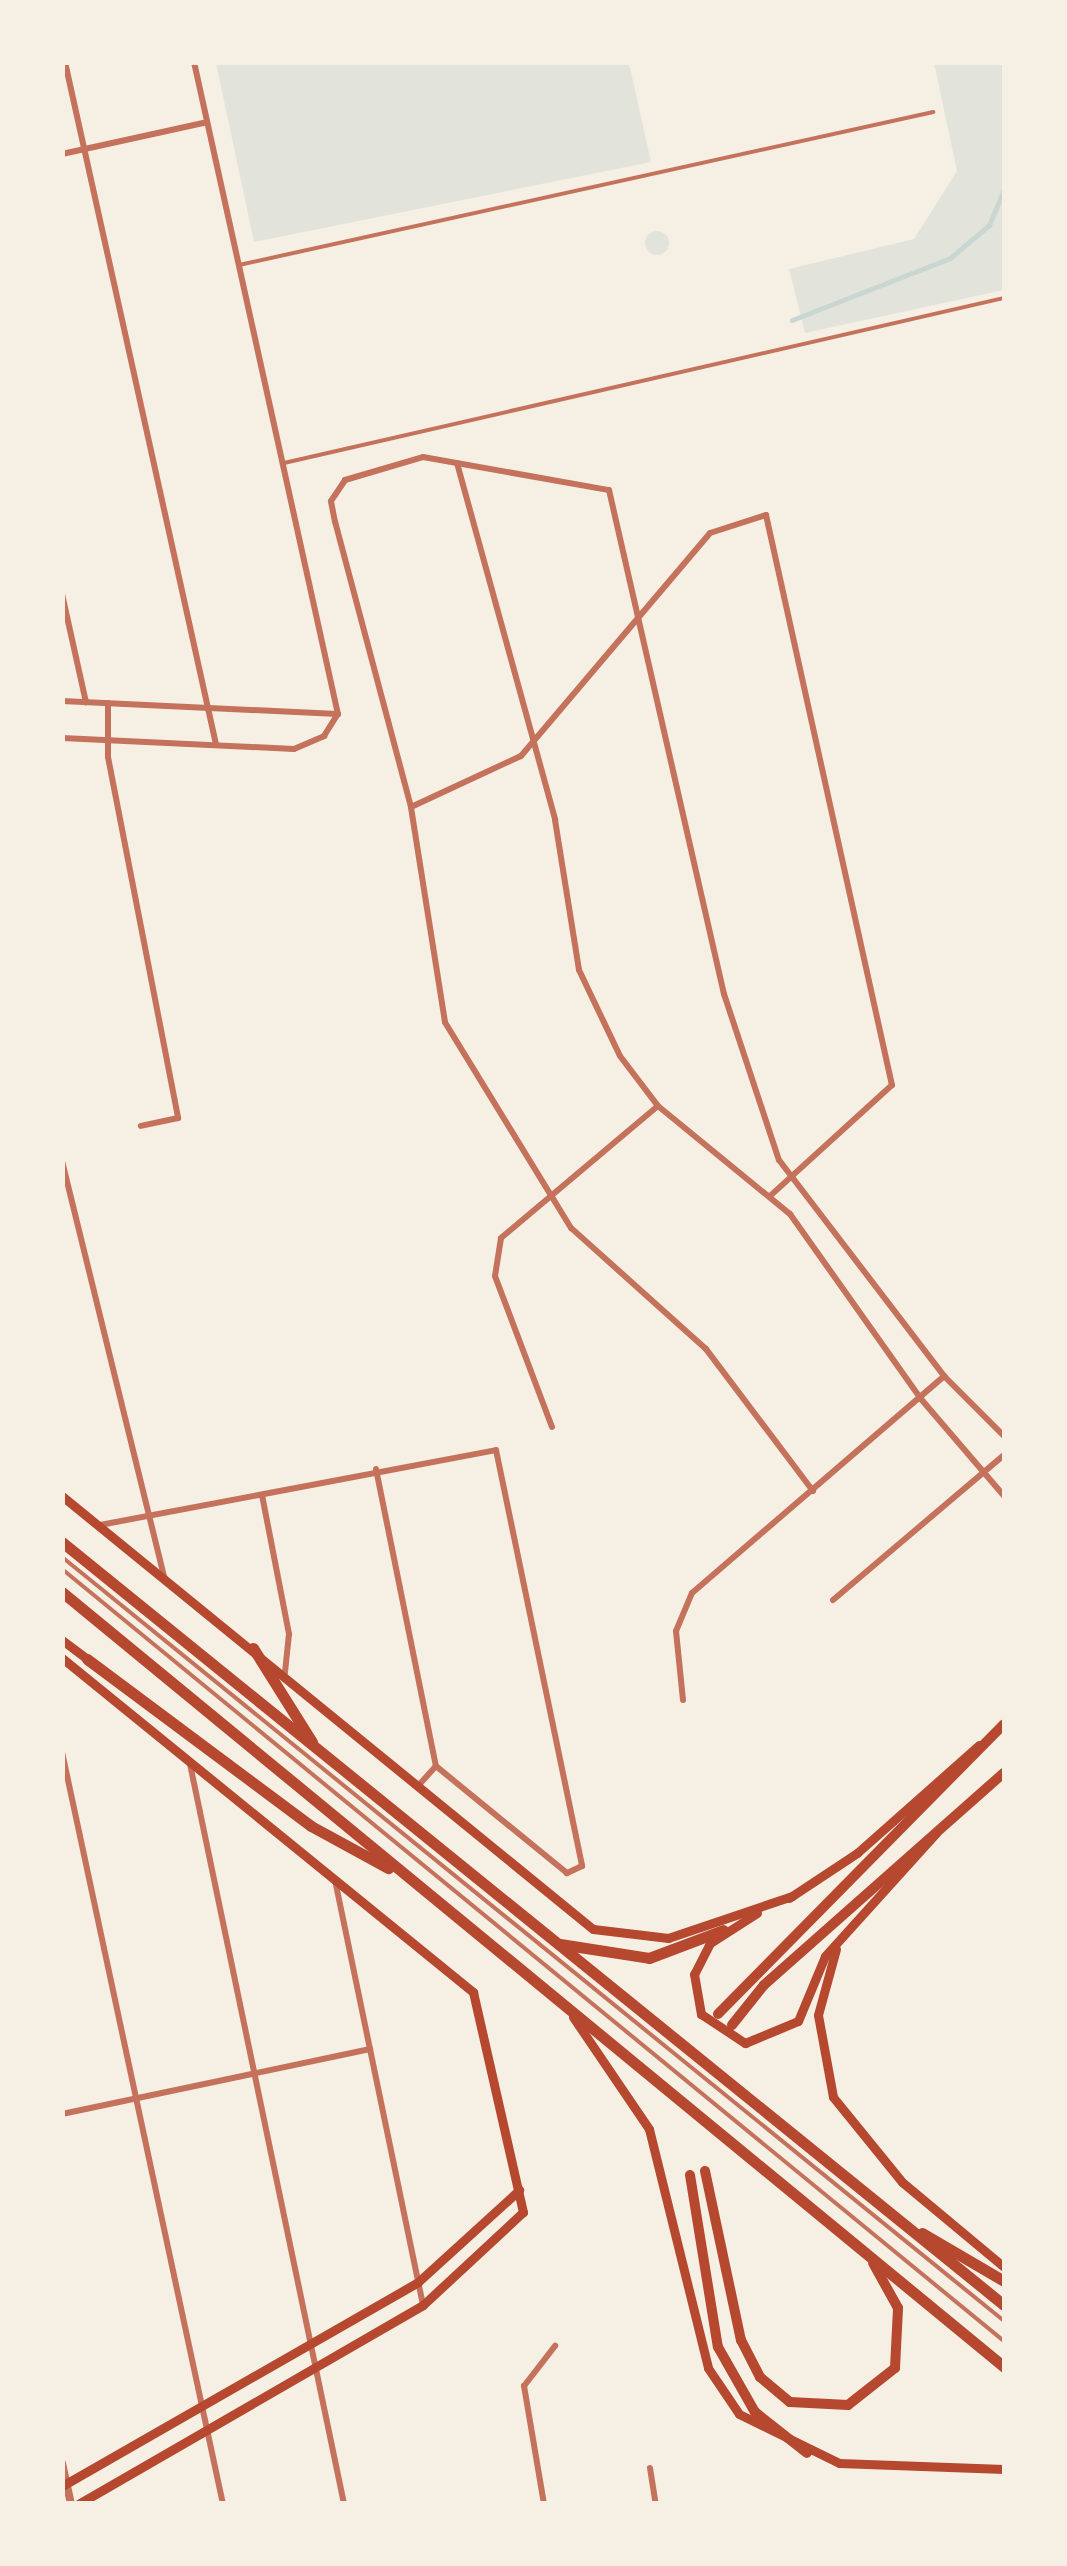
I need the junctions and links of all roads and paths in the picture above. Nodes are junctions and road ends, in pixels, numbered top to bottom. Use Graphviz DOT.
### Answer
graph roads {
  1 [pos="65,62"];
  2 [pos="194,62"];
  3 [pos="933,112"];
  4 [pos="207,122"];
  5 [pos="84,149"];
  6 [pos="62,154"];
  7 [pos="239,265"];
  8 [pos="1004,298"];
  9 [pos="284,462"];
  10 [pos="456,462"];
  11 [pos="62,594"];
  12 [pos="643,614"];
  13 [pos="62,701"];
  14 [pos="86,702"];
  15 [pos="108,703"];
  16 [pos="208,708"];
  17 [pos="338,714"];
  18 [pos="62,738"];
  19 [pos="106,740"];
  20 [pos="534,740"];
  21 [pos="216,744"];
  22 [pos="411,807"];
  23 [pos="658,1106"];
  24 [pos="141,1126"];
  25 [pos="62,1160"];
  26 [pos="792,1180"];
  27 [pos="550,1192"];
  28 [pos="771,1195"];
  29 [pos="944,1376"];
  30 [pos="921,1400"];
  31 [pos="552,1427"];
  32 [pos="1004,1436"];
  33 [pos="1004,1455"];
  34 [pos="376,1469"];
  35 [pos="986,1474"];
  36 [pos="813,1492"];
  37 [pos="262,1495"];
  38 [pos="62,1496"];
  39 [pos="1004,1496"];
  40 [pos="150,1517"];
  41 [pos="100,1526"];
  42 [pos="62,1542"];
  43 [pos="62,1557"];
  44 [pos="62,1569"];
  45 [pos="165,1578"];
  46 [pos="62,1592"];
  47 [pos="834,1600"];
  48 [pos="62,1640"];
  49 [pos="253,1648"];
  50 [pos="62,1658"];
  51 [pos="87,1659"];
  52 [pos="285,1673"];
  53 [pos="684,1700"];
  54 [pos="1004,1724"];
  55 [pos="993,1735"];
  56 [pos="314,1746"];
  57 [pos="62,1752"];
  58 [pos="190,1764"];
  59 [pos="436,1766"];
  60 [pos="1004,1773"];
  61 [pos="416,1788"];
  62 [pos="937,1832"];
  63 [pos="334,1874"];
  64 [pos="410,1879"];
  65 [pos="792,1896"];
  66 [pos="851,1926"];
  67 [pos="724,1930"];
  68 [pos="554,1943"];
  69 [pos="566,2008"];
  70 [pos="718,2014"];
  71 [pos="732,2025"];
  72 [pos="370,2049"];
  73 [pos="253,2072"];
  74 [pos="138,2097"];
  75 [pos="62,2114"];
  76 [pos="705,2171"];
  77 [pos="690,2175"];
  78 [pos="519,2190"];
  79 [pos="880,2208"];
  80 [pos="857,2242"];
  81 [pos="1004,2266"];
  82 [pos="1004,2281"];
  83 [pos="418,2282"];
  84 [pos="423,2305"];
  85 [pos="1004,2305"];
  86 [pos="1004,2320"];
  87 [pos="1004,2342"];
  88 [pos="310,2344"];
  89 [pos="556,2346"];
  90 [pos="1004,2367"];
  91 [pos="314,2368"];
  92 [pos="202,2406"];
  93 [pos="207,2430"];
  94 [pos="807,2453"];
  95 [pos="62,2463"];
  96 [pos="650,2468"];
  97 [pos="1004,2469"];
  98 [pos="65,2485"];
  99 [pos="75,2504"];
  100 [pos="223,2504"];
  101 [pos="344,2504"];
  102 [pos="544,2504"];
  103 [pos="656,2504"];
  1 -- 5 [label="street"];
  2 -- 4 [label="street"];
  3 -- 7 [label="lane"];
  4 -- 5 [label="street"];
  4 -- 7 [label="street"];
  5 -- 6 [label="street"];
  5 -- 16 [label="street"];
  7 -- 9 [label="street"];
  8 -- 9 [label="lane"];
  9 -- 17 [label="street"];
  10 -- 12 [label="street"];
  10 -- 20 [label="street"];
  10 -- 22 [label="street"];
  11 -- 14 [label="street"];
  12 -- 20 [label="street"];
  12 -- 26 [label="street"];
  12 -- 26 [label="street"];
  13 -- 14 [label="street"];
  14 -- 15 [label="street"];
  15 -- 16 [label="street"];
  15 -- 19 [label="street"];
  16 -- 17 [label="street"];
  16 -- 21 [label="street"];
  17 -- 21 [label="street"];
  18 -- 19 [label="street"];
  19 -- 21 [label="street"];
  19 -- 24 [label="street"];
  20 -- 22 [label="street"];
  20 -- 23 [label="street"];
  22 -- 27 [label="street"];
  23 -- 27 [label="street"];
  23 -- 28 [label="street"];
  25 -- 40 [label="street"];
  26 -- 28 [label="street"];
  26 -- 29 [label="street"];
  27 -- 31 [label="street"];
  27 -- 36 [label="street"];
  28 -- 30 [label="street"];
  29 -- 30 [label="street"];
  29 -- 32 [label="street"];
  30 -- 35 [label="street"];
  30 -- 36 [label="street"];
  33 -- 35 [label="street"];
  34 -- 37 [label="street"];
  34 -- 59 [label="street"];
  34 -- 59 [label="street"];
  35 -- 39 [label="street"];
  35 -- 47 [label="street"];
  36 -- 53 [label="street"];
  37 -- 40 [label="street"];
  37 -- 52 [label="street"];
  38 -- 41 [label="main road"];
  40 -- 41 [label="street"];
  40 -- 45 [label="street"];
  41 -- 45 [label="main road"];
  42 -- 56 [label="highway"];
  43 -- 86 [label="lane"];
  44 -- 87 [label="lane"];
  45 -- 49 [label="main road"];
  46 -- 64 [label="highway"];
  48 -- 51 [label="main road"];
  49 -- 52 [label="main road"];
  49 -- 56 [label="highway"];
  50 -- 58 [label="main road"];
  51 -- 64 [label="highway"];
  52 -- 61 [label="main road"];
  54 -- 55 [label="main road"];
  55 -- 65 [label="main road"];
  55 -- 70 [label="main road"];
  56 -- 68 [label="highway"];
  57 -- 74 [label="street"];
  58 -- 63 [label="main road"];
  58 -- 73 [label="street"];
  59 -- 61 [label="street"];
  60 -- 62 [label="main road"];
  61 -- 65 [label="main road"];
  62 -- 66 [label="main road"];
  62 -- 71 [label="main road"];
  63 -- 72 [label="street"];
  63 -- 78 [label="main road"];
  64 -- 69 [label="highway"];
  65 -- 67 [label="main road"];
  66 -- 67 [label="main road"];
  66 -- 81 [label="main road"];
  67 -- 68 [label="highway"];
  68 -- 79 [label="highway"];
  69 -- 80 [label="highway"];
  69 -- 94 [label="main road"];
  72 -- 73 [label="street"];
  72 -- 83 [label="street"];
  73 -- 74 [label="street"];
  73 -- 88 [label="street"];
  74 -- 75 [label="street"];
  74 -- 92 [label="street"];
  76 -- 80 [label="main road"];
  77 -- 94 [label="main road"];
  78 -- 83 [label="main road"];
  78 -- 84 [label="main road"];
  79 -- 82 [label="highway"];
  79 -- 85 [label="highway"];
  80 -- 90 [label="highway"];
  83 -- 84 [label="street"];
  83 -- 88 [label="main road"];
  84 -- 91 [label="main road"];
  88 -- 91 [label="street"];
  88 -- 92 [label="main road"];
  89 -- 102 [label="street"];
  91 -- 93 [label="main road"];
  91 -- 101 [label="street"];
  92 -- 93 [label="street"];
  92 -- 98 [label="main road"];
  93 -- 99 [label="main road"];
  93 -- 100 [label="street"];
  94 -- 97 [label="main road"];
  95 -- 98 [label="street"];
  96 -- 103 [label="street"];
  98 -- 99 [label="street"];
}
